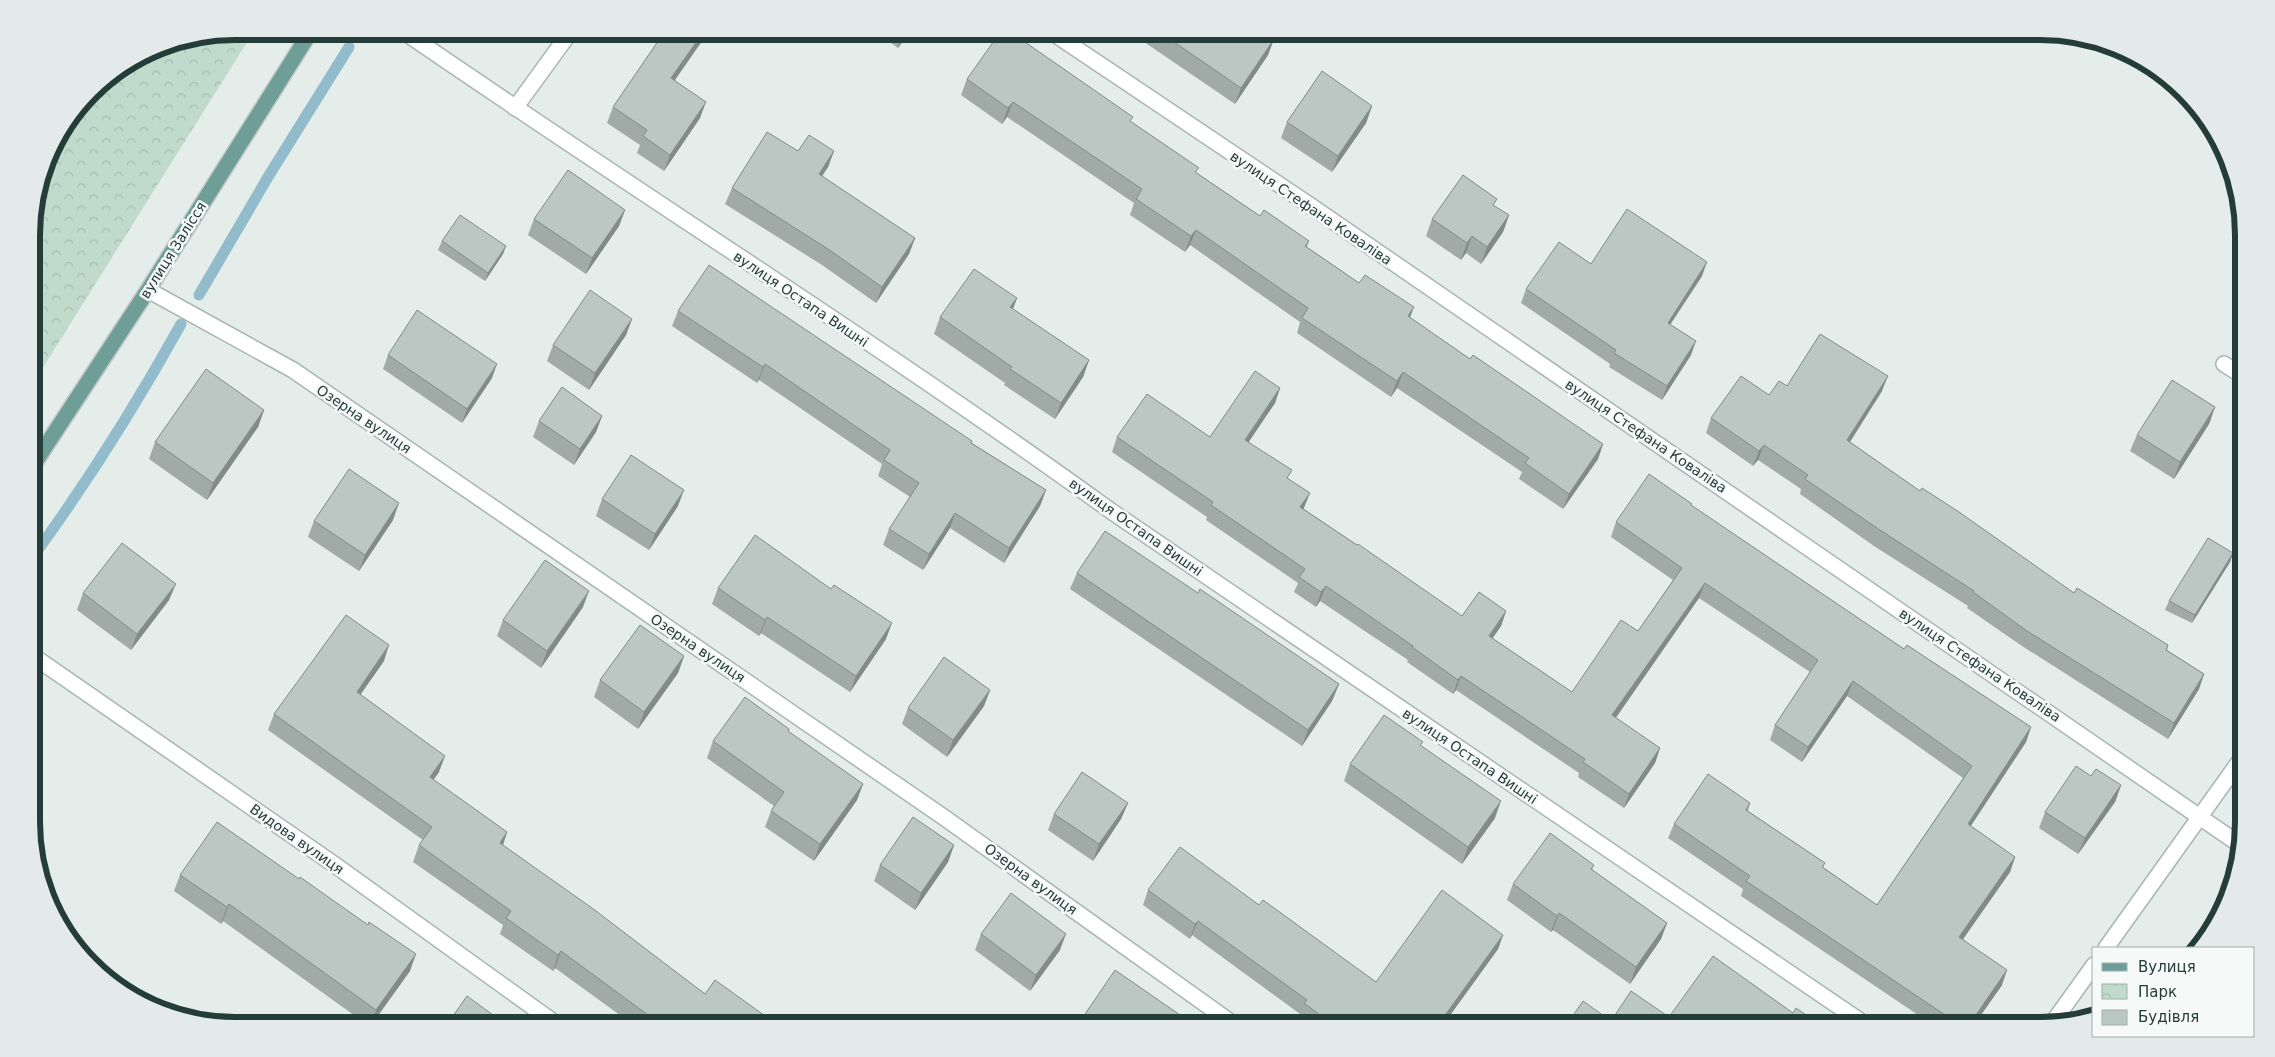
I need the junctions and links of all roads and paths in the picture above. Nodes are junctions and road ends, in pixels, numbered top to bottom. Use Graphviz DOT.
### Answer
graph roads {
  1 [pos="305,40"];
  2 [pos="416,40"];
  3 [pos="564,40"];
  4 [pos="1063,40"];
  5 [pos="515,108"];
  6 [pos="148,290"];
  7 [pos="2224,364"];
  8 [pos="2235,371"];
  9 [pos="40,455"];
  10 [pos="40,661"];
  11 [pos="2235,767"];
  12 [pos="2200,816"];
  13 [pos="2234,840"];
  14 [pos="2107,947"];
  15 [pos="2092,968"];
  16 [pos="2057,1016"];
  17 [pos="546,1017"];
  18 [pos="1223,1017"];
  19 [pos="1854,1017"];
  1 -- 6 [label="main road, вулиця Залісся"];
  2 -- 5 [label="street, вулиця Остапа Вишні"];
  3 -- 5 [label="street"];
  4 -- 12 [label="street, вулиця Стефана Коваліва"];
  5 -- 19 [label="street, вулиця Остапа Вишні"];
  6 -- 9 [label="main road, вулиця Залісся"];
  6 -- 18 [label="street, Озерна вулиця"];
  7 -- 8 [label="street"];
  10 -- 17 [label="street, Видова вулиця"];
  11 -- 12 [label="street"];
  12 -- 13 [label="street, вулиця Стефана Коваліва"];
  12 -- 14 [label="street"];
  15 -- 16 [label="street"];
}
